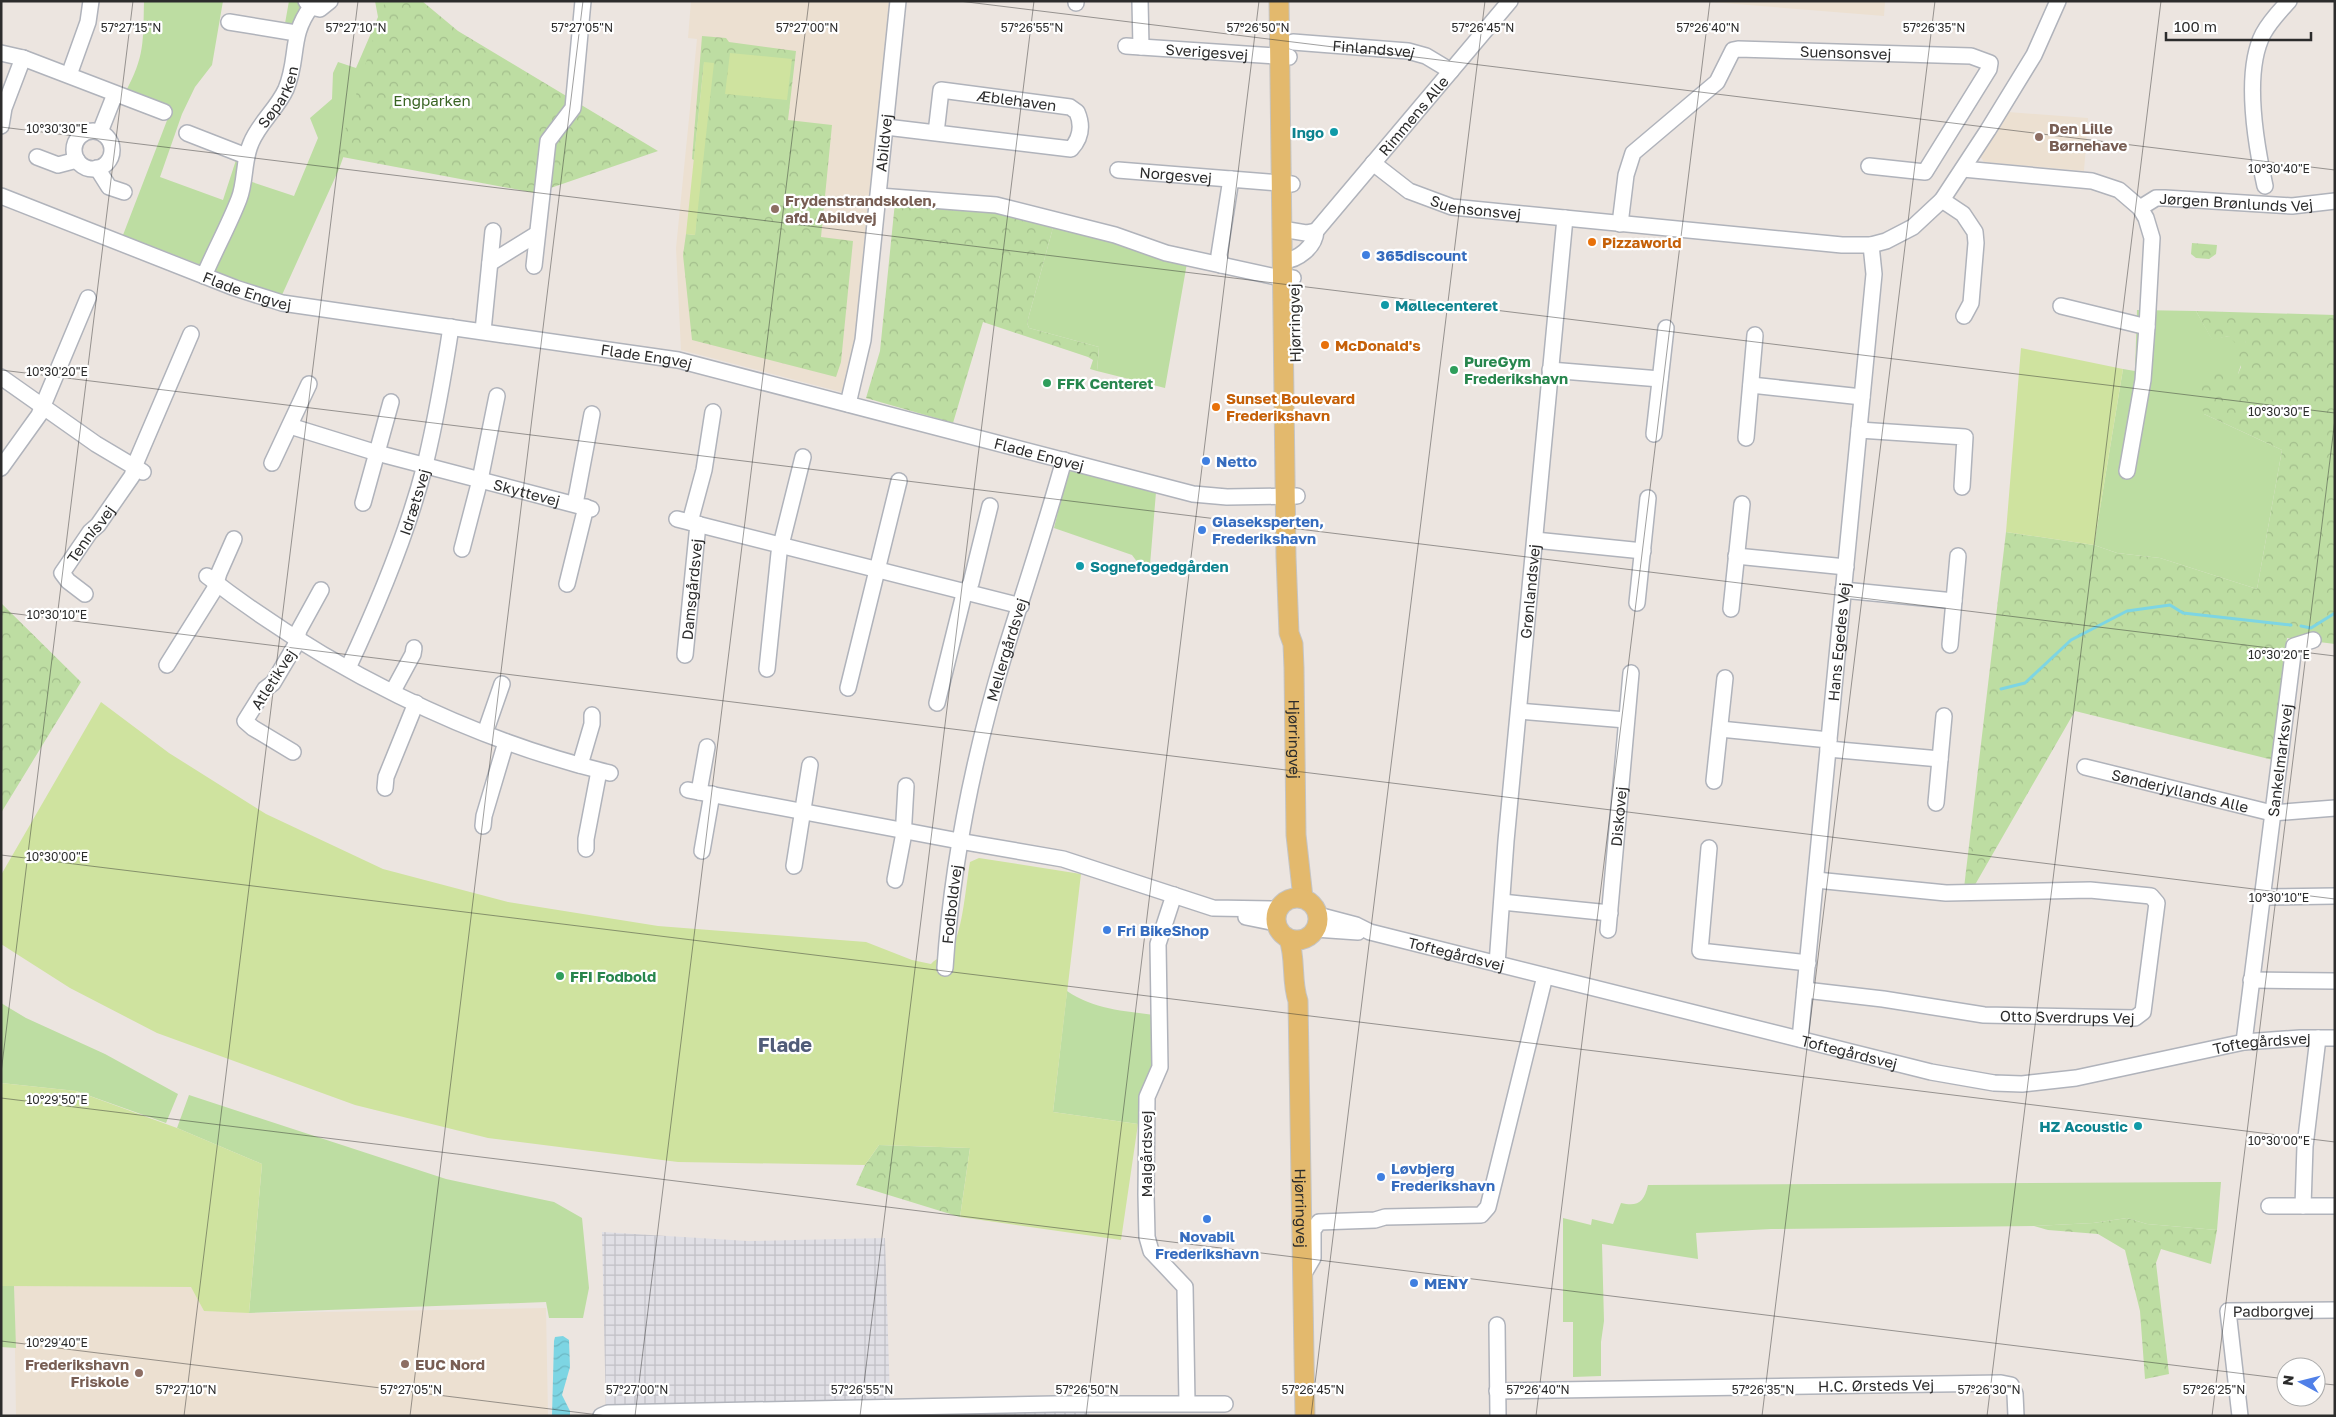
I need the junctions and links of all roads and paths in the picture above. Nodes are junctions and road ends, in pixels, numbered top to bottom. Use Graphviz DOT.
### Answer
graph roads {
  1 [pos="91,1"];
  2 [pos="330,1"];
  3 [pos="583,1"];
  4 [pos="898,1"];
  5 [pos="1140,1"];
  6 [pos="1279,1"];
  7 [pos="1287,1"];
  8 [pos="1510,1"];
  9 [pos="2058,1"];
  10 [pos="2289,1"];
  11 [pos="308,4"];
  12 [pos="228,22"];
  13 [pos="296,33"];
  14 [pos="1287,52"];
  15 [pos="1,54"];
  16 [pos="23,58"];
  17 [pos="1451,70"];
  18 [pos="69,75"];
  19 [pos="115,94"];
  20 [pos="2,107"];
  21 [pos="164,112"];
  22 [pos="1,126"];
  23 [pos="886,127"];
  24 [pos="100,132"];
  25 [pos="187,132"];
  26 [pos="936,132"];
  27 [pos="246,156"];
  28 [pos="37,157"];
  29 [pos="77,160"];
  30 [pos="1373,163"];
  31 [pos="1869,166"];
  32 [pos="97,168"];
  33 [pos="1963,169"];
  34 [pos="1118,170"];
  35 [pos="1231,179"];
  36 [pos="1287,184"];
  37 [pos="2265,186"];
  38 [pos="124,192"];
  39 [pos="1,196"];
  40 [pos="879,196"];
  41 [pos="1942,200"];
  42 [pos="2335,201"];
  43 [pos="2140,208"];
  44 [pos="1565,218"];
  45 [pos="1620,224"];
  46 [pos="1287,230"];
  47 [pos="494,231"];
  48 [pos="1316,231"];
  49 [pos="537,234"];
  50 [pos="1871,245"];
  51 [pos="490,263"];
  52 [pos="1222,265"];
  53 [pos="534,266"];
  54 [pos="1288,269"];
  55 [pos="204,276"];
  56 [pos="88,298"];
  57 [pos="2061,306"];
  58 [pos="1964,316"];
  59 [pos="451,326"];
  60 [pos="2147,327"];
  61 [pos="1666,328"];
  62 [pos="483,331"];
  63 [pos="191,334"];
  64 [pos="1755,335"];
  65 [pos="1550,370"];
  66 [pos="1,377"];
  67 [pos="1660,379"];
  68 [pos="309,384"];
  69 [pos="1751,385"];
  70 [pos="497,396"];
  71 [pos="1862,397"];
  72 [pos="391,402"];
  73 [pos="848,404"];
  74 [pos="43,407"];
  75 [pos="713,412"];
  76 [pos="592,414"];
  77 [pos="290,426"];
  78 [pos="1859,430"];
  79 [pos="1654,434"];
  80 [pos="1746,438"];
  81 [pos="377,454"];
  82 [pos="803,457"];
  83 [pos="1064,460"];
  84 [pos="272,463"];
  85 [pos="424,465"];
  86 [pos="1,468"];
  87 [pos="139,470"];
  88 [pos="2127,471"];
  89 [pos="480,480"];
  90 [pos="899,481"];
  91 [pos="1962,487"];
  92 [pos="1291,496"];
  93 [pos="1648,498"];
  94 [pos="363,503"];
  95 [pos="1742,504"];
  96 [pos="990,506"];
  97 [pos="584,507"];
  98 [pos="688,521"];
  99 [pos="234,540"];
  100 [pos="1535,540"];
  101 [pos="781,544"];
  102 [pos="462,549"];
  103 [pos="1642,551"];
  104 [pos="1736,556"];
  105 [pos="1958,556"];
  106 [pos="1846,567"];
  107 [pos="878,569"];
  108 [pos="212,579"];
  109 [pos="567,584"];
  110 [pos="321,590"];
  111 [pos="1843,590"];
  112 [pos="967,592"];
  113 [pos="86,594"];
  114 [pos="1954,601"];
  115 [pos="1637,603"];
  116 [pos="1021,606"];
  117 [pos="1731,609"];
  118 [pos="297,638"];
  119 [pos="2313,640"];
  120 [pos="1950,646"];
  121 [pos="414,648"];
  122 [pos="685,655"];
  123 [pos="167,665"];
  124 [pos="348,668"];
  125 [pos="767,669"];
  126 [pos="1631,673"];
  127 [pos="1725,678"];
  128 [pos="502,684"];
  129 [pos="848,688"];
  130 [pos="393,691"];
  131 [pos="416,703"];
  132 [pos="937,703"];
  133 [pos="1519,711"];
  134 [pos="592,715"];
  135 [pos="1944,716"];
  136 [pos="1626,720"];
  137 [pos="1720,729"];
  138 [pos="484,733"];
  139 [pos="506,742"];
  140 [pos="1829,744"];
  141 [pos="707,747"];
  142 [pos="293,752"];
  143 [pos="1940,759"];
  144 [pos="580,765"];
  145 [pos="810,765"];
  146 [pos="2086,767"];
  147 [pos="1714,781"];
  148 [pos="906,786"];
  149 [pos="385,788"];
  150 [pos="700,792"];
  151 [pos="1936,803"];
  152 [pos="2335,808"];
  153 [pos="803,812"];
  154 [pos="2272,813"];
  155 [pos="483,826"];
  156 [pos="903,830"];
  157 [pos="959,841"];
  158 [pos="1709,848"];
  159 [pos="586,849"];
  160 [pos="702,852"];
  161 [pos="794,866"];
  162 [pos="894,880"];
  163 [pos="1816,880"];
  164 [pos="1174,895"];
  165 [pos="2262,896"];
  166 [pos="2335,896"];
  167 [pos="1502,902"];
  168 [pos="1286,907"];
  169 [pos="1610,913"];
  170 [pos="1307,930"];
  171 [pos="1608,930"];
  172 [pos="1808,963"];
  173 [pos="1497,964"];
  174 [pos="945,968"];
  175 [pos="1546,976"];
  176 [pos="2251,980"];
  177 [pos="2335,981"];
  178 [pos="1805,990"];
  179 [pos="2318,1038"];
  180 [pos="2335,1038"];
  181 [pos="1800,1039"];
  182 [pos="2244,1042"];
  183 [pos="2269,1206"];
  184 [pos="2303,1206"];
  185 [pos="2335,1206"];
  186 [pos="1303,1275"];
  187 [pos="2335,1310"];
  188 [pos="1498,1325"];
  189 [pos="1497,1391"];
  190 [pos="1187,1404"];
  191 [pos="1225,1404"];
  192 [pos="1095,1410"];
  193 [pos="602,1416"];
  194 [pos="1305,1416"];
  195 [pos="1498,1416"];
  196 [pos="2016,1416"];
  197 [pos="2240,1416"];
  1 -- 18 [label="street"];
  2 -- 11 [label="street, Søparken"];
  3 -- 49 [label="street"];
  4 -- 23 [label="street, Abildvej"];
  5 -- 14 [label="street, Sverigesvej"];
  6 -- 14 [label="main road, Hjørringvej"];
  7 -- 14 [label="main road, Hjørringvej"];
  8 -- 17 [label="street, Rimmens Alle"];
  9 -- 33 [label="street, Suensonsvej"];
  10 -- 37 [label="street"];
  11 -- 13 [label="street, Søparken"];
  12 -- 13 [label="street"];
  13 -- 27 [label="street, Søparken"];
  14 -- 17 [label="street, Finlandsvej"];
  14 -- 36 [label="main road, Hjørringvej"];
  15 -- 16 [label="street"];
  16 -- 18 [label="street"];
  16 -- 20 [label="street"];
  17 -- 30 [label="street, Rimmens Alle"];
  18 -- 19 [label="street"];
  19 -- 21 [label="street"];
  19 -- 24 [label="street"];
  20 -- 22 [label="street"];
  23 -- 26 [label="street, Æblehaven"];
  23 -- 40 [label="street, Abildvej"];
  24 -- 29 [label="street"];
  24 -- 32 [label="street"];
  25 -- 27 [label="street"];
  26 -- 26 [label="street, Æblehaven"];
  27 -- 55 [label="street, Søparken"];
  28 -- 29 [label="street"];
  29 -- 32 [label="street"];
  30 -- 44 [label="street, Suensonsvej"];
  30 -- 48 [label="street, Rimmens Alle"];
  31 -- 45 [label="street, Suensonsvej"];
  32 -- 38 [label="street"];
  33 -- 41 [label="street, Suensonsvej"];
  33 -- 43 [label="street, Jørgen Brønlunds Vej"];
  34 -- 35 [label="street, Norgesvej"];
  35 -- 36 [label="street, Norgesvej"];
  35 -- 52 [label="street, Norgesvej"];
  36 -- 46 [label="main road, Hjørringvej"];
  39 -- 55 [label="street, Flade Engvej"];
  40 -- 52 [label="street"];
  40 -- 73 [label="street, Abildvej"];
  41 -- 50 [label="street, Suensonsvej"];
  41 -- 58 [label="street"];
  42 -- 43 [label="street, Jørgen Brønlunds Vej"];
  43 -- 60 [label="street, Jørgen Brønlunds Vej"];
  44 -- 45 [label="street, Suensonsvej"];
  44 -- 65 [label="street, Grønlandsvej"];
  45 -- 50 [label="street, Suensonsvej"];
  46 -- 48 [label="street"];
  46 -- 54 [label="main road, Hjørringvej"];
  47 -- 51 [label="street"];
  48 -- 54 [label="street, Rimmens Alle"];
  49 -- 51 [label="street"];
  49 -- 53 [label="street"];
  50 -- 71 [label="street, Hans Egedes Vej"];
  51 -- 62 [label="street"];
  52 -- 54 [label="street"];
  54 -- 92 [label="main road, Hjørringvej"];
  55 -- 59 [label="street, Flade Engvej"];
  56 -- 74 [label="street"];
  57 -- 60 [label="street"];
  59 -- 62 [label="street, Flade Engvej"];
  59 -- 85 [label="street, Idrætsvej"];
  60 -- 88 [label="street, Jørgen Brønlunds Vej"];
  61 -- 67 [label="street"];
  62 -- 73 [label="street, Flade Engvej"];
  63 -- 87 [label="street, Tennisvej"];
  64 -- 69 [label="street"];
  65 -- 67 [label="street"];
  65 -- 100 [label="street, Grønlandsvej"];
  66 -- 74 [label="street"];
  67 -- 79 [label="street"];
  68 -- 77 [label="street"];
  69 -- 71 [label="street"];
  69 -- 80 [label="street"];
  70 -- 89 [label="street, Skyttevej"];
  71 -- 78 [label="street, Hans Egedes Vej"];
  72 -- 81 [label="street"];
  73 -- 83 [label="street, Flade Engvej"];
  74 -- 86 [label="street"];
  74 -- 87 [label="street"];
  75 -- 98 [label="street, Damsgårdsvej"];
  76 -- 97 [label="street, Skyttevej"];
  77 -- 81 [label="street, Skyttevej"];
  77 -- 84 [label="street"];
  78 -- 91 [label="street"];
  78 -- 106 [label="street, Hans Egedes Vej"];
  81 -- 85 [label="street, Skyttevej"];
  81 -- 94 [label="street"];
  82 -- 101 [label="street"];
  83 -- 92 [label="street, Flade Engvej"];
  83 -- 116 [label="street, Mellergårdsvej"];
  85 -- 89 [label="street, Skyttevej"];
  85 -- 124 [label="street, Idrætsvej"];
  87 -- 113 [label="street, Tennisvej"];
  89 -- 97 [label="street, Skyttevej"];
  89 -- 102 [label="street, Skyttevej"];
  90 -- 107 [label="street"];
  92 -- 168 [label="main road, Hjørringvej"];
  93 -- 103 [label="street"];
  95 -- 104 [label="street"];
  96 -- 112 [label="street"];
  97 -- 109 [label="street, Skyttevej"];
  98 -- 101 [label="street, Damsgårdsvej"];
  98 -- 122 [label="street, Damsgårdsvej"];
  99 -- 108 [label="street"];
  100 -- 103 [label="street"];
  100 -- 133 [label="street, Grønlandsvej"];
  101 -- 107 [label="street, Damsgårdsvej"];
  101 -- 125 [label="street"];
  103 -- 115 [label="street"];
  104 -- 106 [label="street"];
  104 -- 117 [label="street"];
  105 -- 114 [label="street"];
  106 -- 111 [label="street, Hans Egedes Vej"];
  107 -- 112 [label="street, Damsgårdsvej"];
  107 -- 129 [label="street"];
  108 -- 118 [label="street, Atletikvej"];
  108 -- 123 [label="street"];
  110 -- 118 [label="street, Atletikvej"];
  111 -- 114 [label="street"];
  111 -- 140 [label="street, Hans Egedes Vej"];
  112 -- 116 [label="street, Damsgårdsvej"];
  112 -- 132 [label="street"];
  114 -- 120 [label="street"];
  116 -- 157 [label="street, Mellergårdsvej"];
  118 -- 124 [label="street, Atletikvej"];
  118 -- 142 [label="street, Atletikvej"];
  119 -- 154 [label="street, Sankelmarksvej"];
  121 -- 130 [label="street"];
  124 -- 130 [label="street, Atletikvej"];
  126 -- 136 [label="street, Diskovej"];
  127 -- 137 [label="street"];
  128 -- 138 [label="street"];
  130 -- 131 [label="street, Atletikvej"];
  131 -- 138 [label="street, Atletikvej"];
  131 -- 149 [label="street"];
  133 -- 136 [label="street"];
  133 -- 167 [label="street, Grønlandsvej"];
  134 -- 144 [label="street"];
  135 -- 143 [label="street"];
  136 -- 169 [label="street, Diskovej"];
  137 -- 140 [label="street"];
  137 -- 147 [label="street"];
  138 -- 139 [label="street, Atletikvej"];
  139 -- 144 [label="street, Atletikvej"];
  139 -- 155 [label="street"];
  140 -- 143 [label="street"];
  140 -- 163 [label="street, Hans Egedes Vej"];
  141 -- 150 [label="street"];
  143 -- 151 [label="street"];
  144 -- 159 [label="street, Atletikvej"];
  145 -- 153 [label="street"];
  146 -- 154 [label="street, Sønderjyllands Alle"];
  148 -- 156 [label="street"];
  150 -- 153 [label="street"];
  150 -- 160 [label="street"];
  152 -- 154 [label="street, Sønderjyllands Alle"];
  153 -- 156 [label="street"];
  153 -- 161 [label="street"];
  154 -- 165 [label="street, Sankelmarksvej"];
  156 -- 157 [label="street"];
  156 -- 162 [label="street"];
  157 -- 164 [label="street"];
  157 -- 174 [label="street, Fodboldvej"];
  158 -- 172 [label="street"];
  163 -- 172 [label="street, Hans Egedes Vej"];
  163 -- 178 [label="street, Otto Sverdrups Vej"];
  164 -- 168 [label="street"];
  164 -- 190 [label="street, Maigårdsvej"];
  165 -- 166 [label="street"];
  165 -- 176 [label="street, Sankelmarksvej"];
  167 -- 169 [label="street"];
  167 -- 173 [label="street, Grønlandsvej"];
  168 -- 170 [label="main road"];
  168 -- 170 [label="main road"];
  169 -- 171 [label="street, Diskovej"];
  170 -- 173 [label="street, Toftegårdsvej"];
  170 -- 186 [label="main road, Hjørringvej"];
  172 -- 178 [label="street, Hans Egedes Vej"];
  173 -- 175 [label="street, Toftegårdsvej"];
  175 -- 181 [label="street, Toftegårdsvej"];
  175 -- 186 [label="street"];
  176 -- 177 [label="street"];
  176 -- 182 [label="street, Sankelmarksvej"];
  178 -- 181 [label="street, Hans Egedes Vej"];
  179 -- 180 [label="street, Toftegårdsvej"];
  179 -- 182 [label="street, Toftegårdsvej"];
  179 -- 184 [label="street"];
  181 -- 182 [label="street, Toftegårdsvej"];
  183 -- 184 [label="street"];
  184 -- 185 [label="street"];
  186 -- 194 [label="main road, Hjørringvej"];
  187 -- 197 [label="street, Padborgvej"];
  188 -- 189 [label="street"];
  189 -- 195 [label="street"];
  189 -- 196 [label="street, H.C. Ørsteds Vej"];
  190 -- 191 [label="street"];
  190 -- 192 [label="street"];
  192 -- 193 [label="street"];
}
